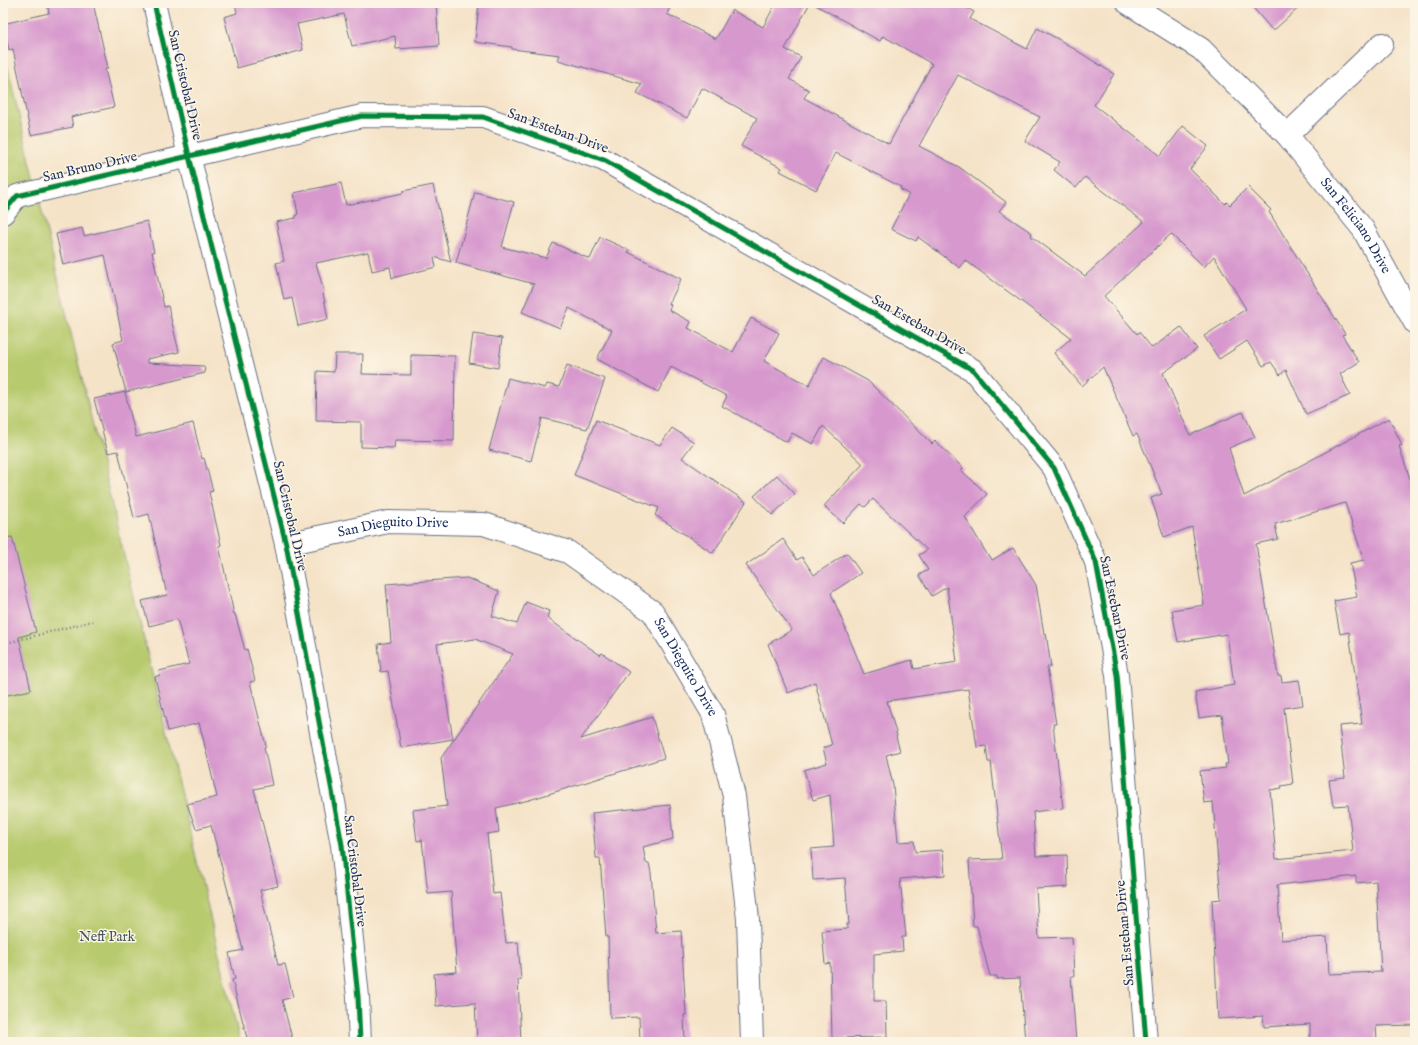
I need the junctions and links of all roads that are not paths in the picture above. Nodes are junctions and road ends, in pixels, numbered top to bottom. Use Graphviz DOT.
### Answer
graph roads {
  1 [pos="154,3"];
  2 [pos="1128,3"];
  3 [pos="1382,44"];
  4 [pos="1287,135"];
  5 [pos="189,156"];
  6 [pos="3,213"];
  7 [pos="1415,323"];
  8 [pos="286,544"];
  9 [pos="360,1042"];
  10 [pos="752,1042"];
  11 [pos="1146,1042"];
  1 -- 5 [label="street, San Cristobal Drive"];
  2 -- 4 [label="street, San Feliciano Drive"];
  3 -- 4 [label="street"];
  4 -- 7 [label="street, San Feliciano Drive"];
  5 -- 6 [label="street, San Bruno Drive"];
  5 -- 8 [label="street, San Cristobal Drive"];
  5 -- 11 [label="street, San Esteban Drive"];
  8 -- 9 [label="street, San Cristobal Drive"];
  8 -- 10 [label="street, San Dieguito Drive"];
}
